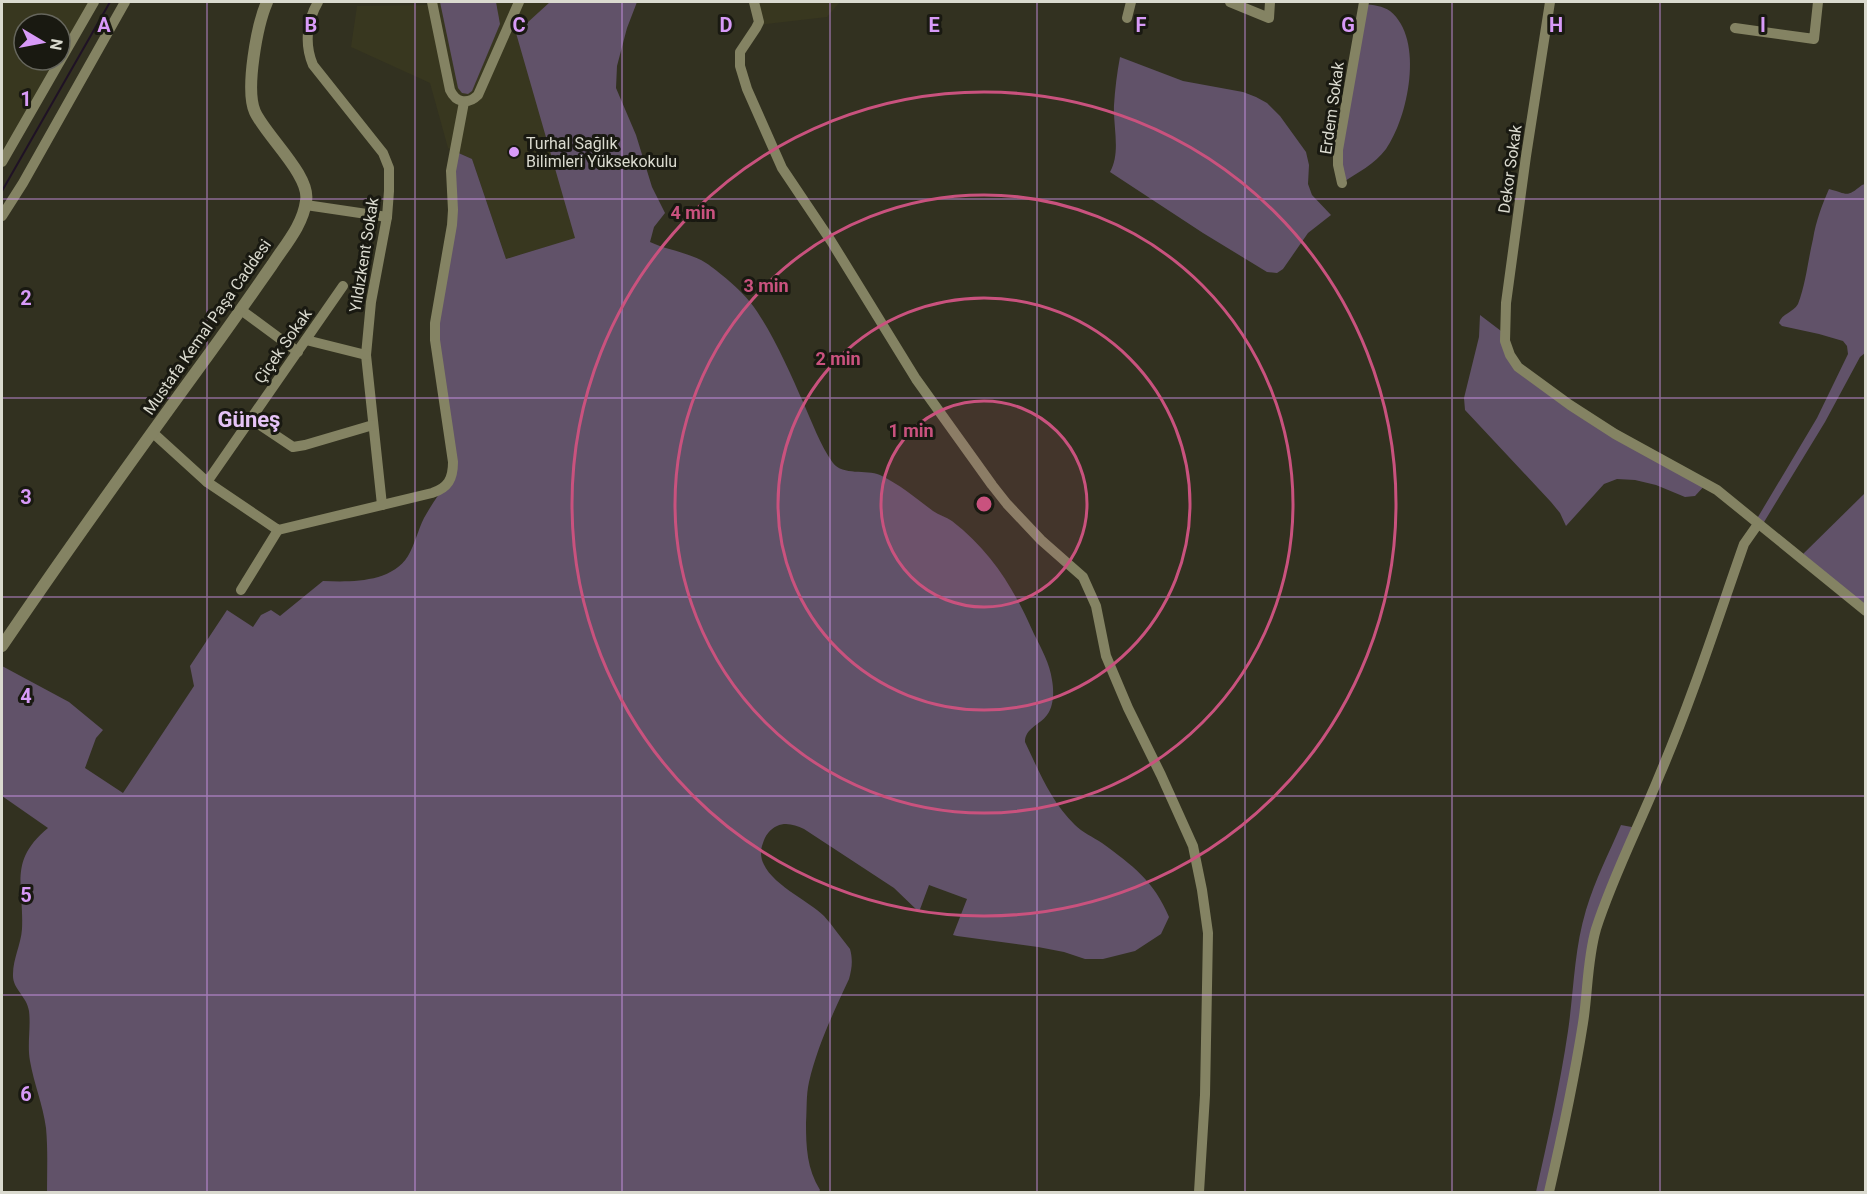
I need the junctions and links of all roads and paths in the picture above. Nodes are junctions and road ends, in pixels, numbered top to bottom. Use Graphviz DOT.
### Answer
graph roads {
  1 [pos="94,2"];
  2 [pos="125,2"];
  3 [pos="267,2"];
  4 [pos="318,2"];
  5 [pos="432,2"];
  6 [pos="519,2"];
  7 [pos="754,2"];
  8 [pos="1131,2"];
  9 [pos="1230,2"];
  10 [pos="1270,2"];
  11 [pos="1364,2"];
  12 [pos="1550,2"];
  13 [pos="1818,2"];
  14 [pos="1127,18"];
  15 [pos="1735,28"];
  16 [pos="464,102"];
  17 [pos="2,162"];
  18 [pos="1342,183"];
  19 [pos="306,205"];
  20 [pos="2,216"];
  21 [pos="387,217"];
  22 [pos="343,286"];
  23 [pos="241,310"];
  24 [pos="306,340"];
  25 [pos="298,351"];
  26 [pos="366,355"];
  27 [pos="251,419"];
  28 [pos="373,425"];
  29 [pos="152,432"];
  30 [pos="207,482"];
  31 [pos="382,505"];
  32 [pos="1758,524"];
  33 [pos="278,530"];
  34 [pos="241,590"];
  35 [pos="1866,611"];
  36 [pos="2,646"];
  37 [pos="1199,1192"];
  38 [pos="1549,1192"];
  1 -- 17 [label="street"];
  2 -- 20 [label="street"];
  3 -- 19 [label="street"];
  4 -- 21 [label="street, Yıldızkent Sokak"];
  5 -- 16 [label="street"];
  6 -- 16 [label="street"];
  7 -- 37 [label="street"];
  8 -- 14 [label="street"];
  9 -- 10 [label="street"];
  11 -- 18 [label="street, Erdem Sokak"];
  12 -- 32 [label="street, Dekor Sokak"];
  13 -- 15 [label="street"];
  16 -- 31 [label="street"];
  19 -- 21 [label="street"];
  19 -- 23 [label="street, Mustafa Kemal Paşa Caddesi"];
  21 -- 26 [label="street, Yıldızkent Sokak"];
  22 -- 24 [label="street, Çiçek Sokak"];
  23 -- 25 [label="street"];
  23 -- 29 [label="street, Mustafa Kemal Paşa Caddesi"];
  24 -- 25 [label="street, Çiçek Sokak"];
  24 -- 26 [label="street"];
  25 -- 27 [label="street, Çiçek Sokak"];
  26 -- 28 [label="street, Yıldızkent Sokak"];
  27 -- 28 [label="street"];
  27 -- 30 [label="street, Çiçek Sokak"];
  28 -- 31 [label="street, Yıldızkent Sokak"];
  29 -- 30 [label="street"];
  29 -- 36 [label="street, Mustafa Kemal Paşa Caddesi"];
  30 -- 33 [label="street"];
  31 -- 33 [label="street"];
  32 -- 35 [label="street"];
  32 -- 38 [label="street"];
  33 -- 34 [label="street"];
}
